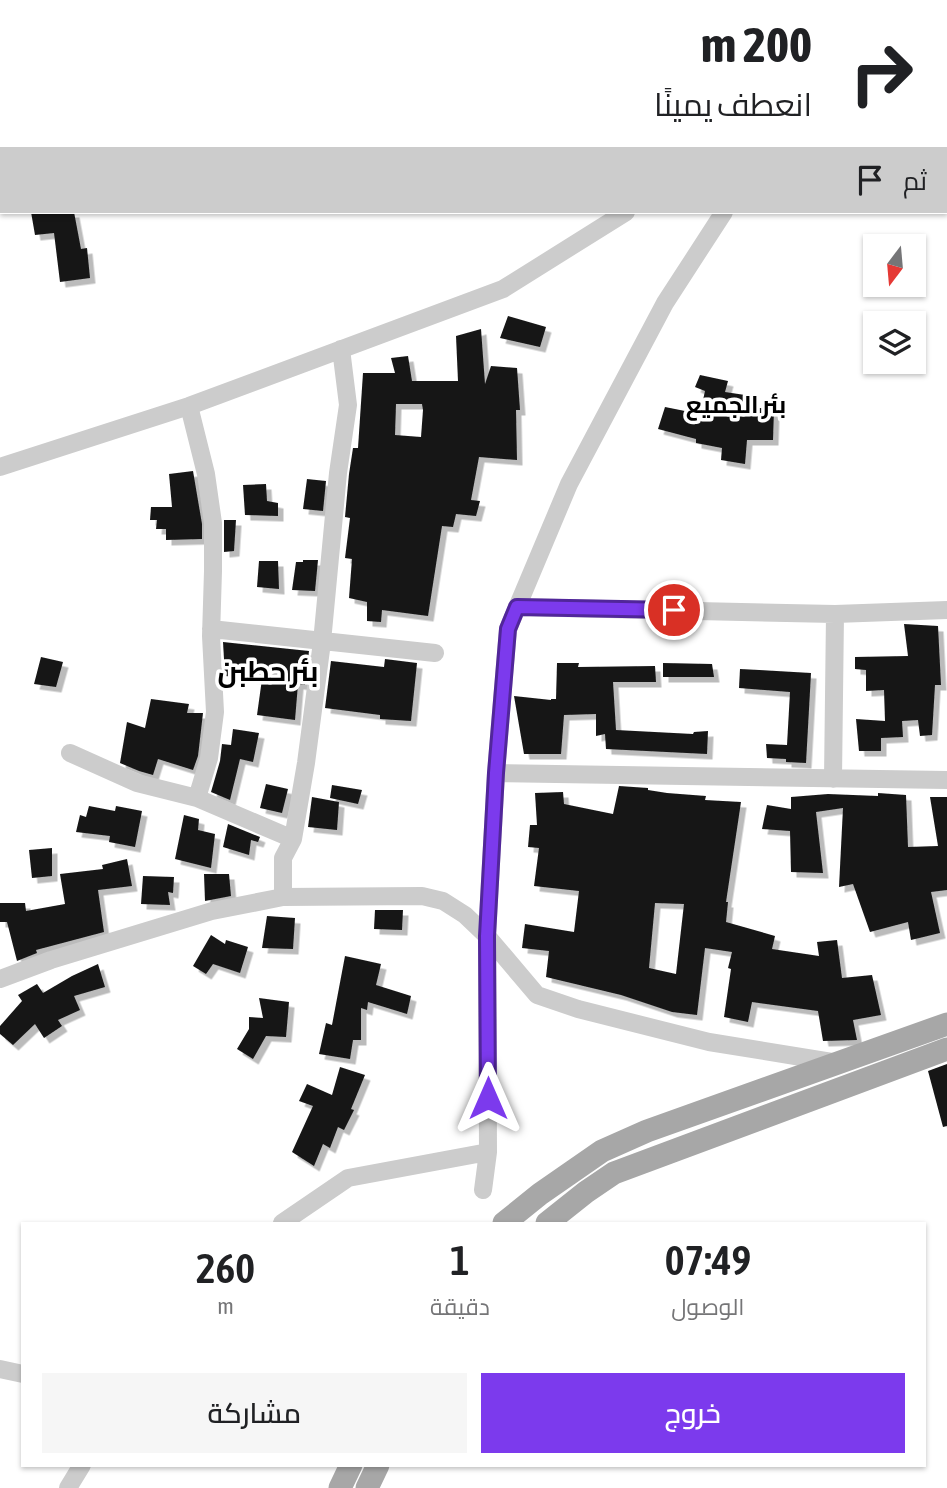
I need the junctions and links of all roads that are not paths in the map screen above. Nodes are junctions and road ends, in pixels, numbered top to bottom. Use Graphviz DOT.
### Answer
graph roads {
  1 [pos="623,214"];
  2 [pos="723,214"];
  3 [pos="341,349"];
  4 [pos="189,406"];
  5 [pos="0,467"];
  6 [pos="517,607"];
  7 [pos="947,610"];
  8 [pos="835,614"];
  9 [pos="211,629"];
  10 [pos="322,642"];
  11 [pos="435,653"];
  12 [pos="70,754"];
  13 [pos="496,773"];
  14 [pos="833,779"];
  15 [pos="947,780"];
  16 [pos="197,798"];
  17 [pos="293,839"];
  18 [pos="283,897"];
  19 [pos="487,936"];
  20 [pos="0,979"];
  21 [pos="947,1024"];
  22 [pos="947,1049"];
  23 [pos="838,1063"];
  24 [pos="488,1152"];
  25 [pos="483,1190"];
  26 [pos="283,1222"];
  27 [pos="505,1222"];
  28 [pos="548,1222"];
  29 [pos="0,1369"];
  30 [pos="21,1374"];
  31 [pos="81,1467"];
  32 [pos="350,1467"];
  33 [pos="377,1467"];
  34 [pos="68,1488"];
  35 [pos="340,1488"];
  36 [pos="367,1488"];
  1 -- 3 [label="street"];
  2 -- 6 [label="street"];
  3 -- 4 [label="street"];
  3 -- 10 [label="street"];
  4 -- 5 [label="street"];
  4 -- 9 [label="street"];
  6 -- 8 [label="street"];
  6 -- 13 [label="street"];
  7 -- 8 [label="street"];
  8 -- 14 [label="street"];
  9 -- 10 [label="street"];
  9 -- 16 [label="street"];
  10 -- 11 [label="street"];
  10 -- 17 [label="street"];
  12 -- 16 [label="street"];
  13 -- 14 [label="street"];
  13 -- 19 [label="street"];
  14 -- 15 [label="street"];
  16 -- 17 [label="street"];
  17 -- 18 [label="street"];
  18 -- 19 [label="street"];
  18 -- 20 [label="street"];
  19 -- 23 [label="street"];
  19 -- 24 [label="street"];
  21 -- 23 [label="main road"];
  22 -- 28 [label="main road"];
  23 -- 27 [label="main road"];
  24 -- 25 [label="street"];
  24 -- 26 [label="street"];
  29 -- 30 [label="street"];
  31 -- 34 [label="street"];
  32 -- 35 [label="main road"];
  33 -- 36 [label="main road"];
}
